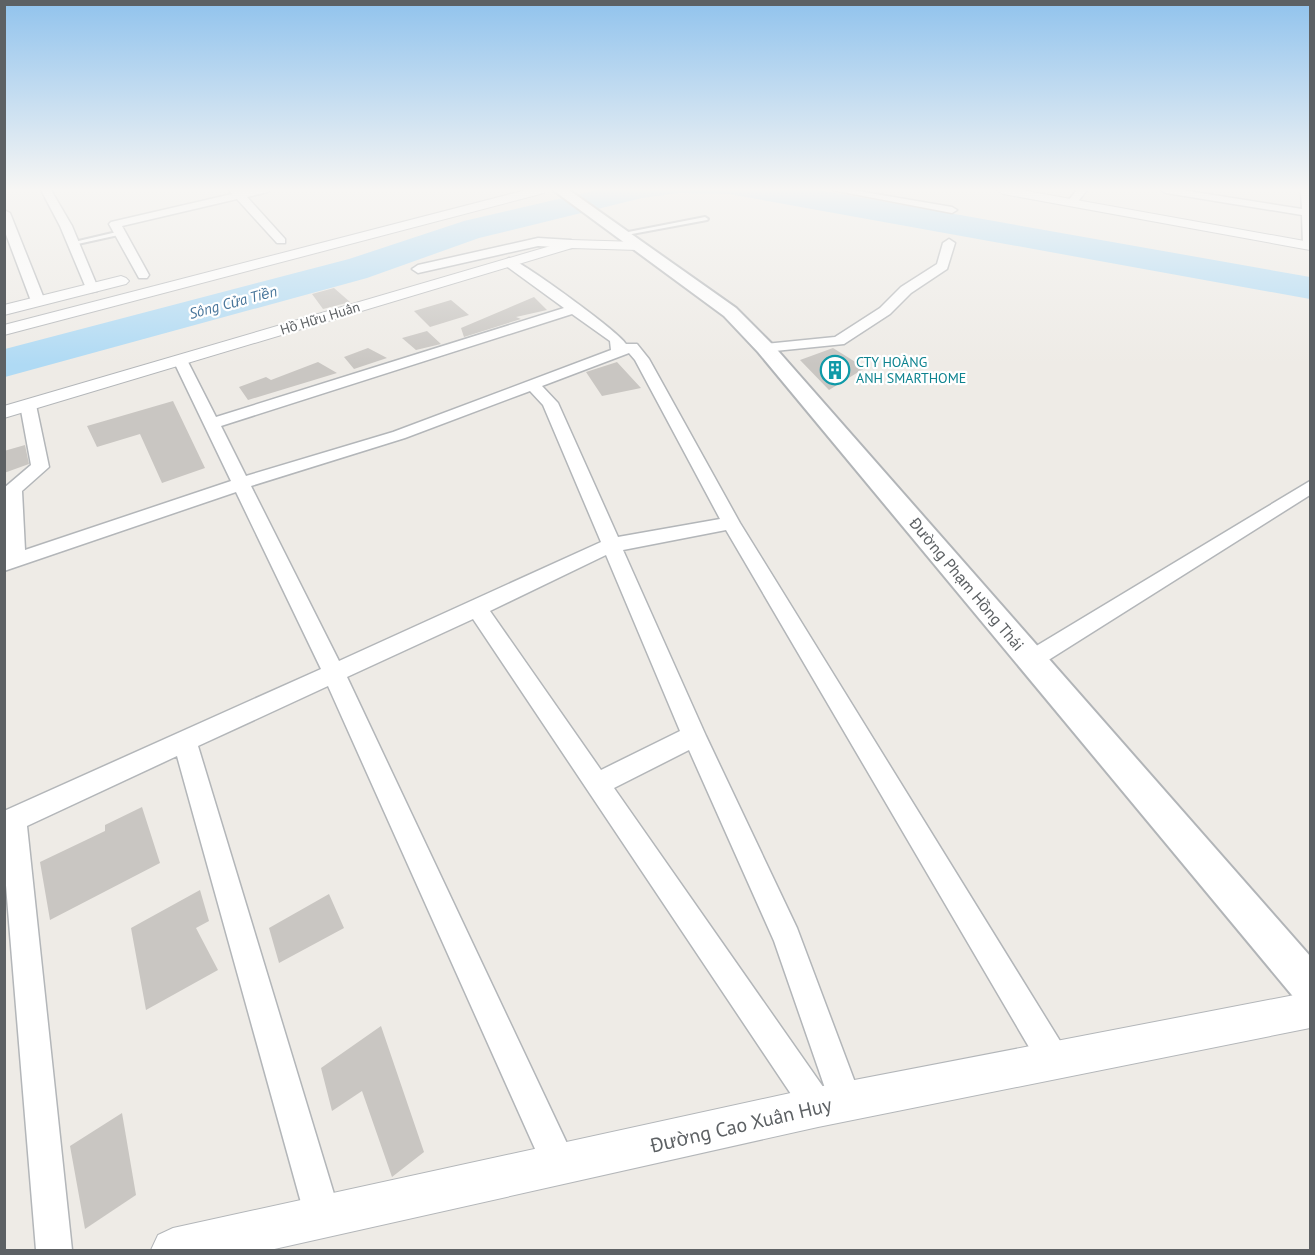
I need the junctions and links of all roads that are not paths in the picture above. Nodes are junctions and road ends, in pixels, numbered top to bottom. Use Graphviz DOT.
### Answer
graph roads {
  1 [pos="13,249"];
  2 [pos="75,249"];
  3 [pos="131,249"];
  4 [pos="313,249"];
  5 [pos="509,249"];
  6 [pos="555,249"];
  7 [pos="642,249"];
  8 [pos="948,249"];
  9 [pos="509,262"];
  10 [pos="418,269"];
  11 [pos="148,274"];
  12 [pos="92,288"];
  13 [pos="38,302"];
  14 [pos="576,308"];
  15 [pos="4,310"];
  16 [pos="4,330"];
  17 [pos="765,348"];
  18 [pos="618,351"];
  19 [pos="180,360"];
  20 [pos="532,384"];
  21 [pos="28,405"];
  22 [pos="4,412"];
  23 [pos="211,424"];
  24 [pos="241,484"];
  25 [pos="1311,487"];
  26 [pos="731,523"];
  27 [pos="612,545"];
  28 [pos="10,562"];
  29 [pos="477,608"];
  30 [pos="1031,660"];
  31 [pos="333,672"];
  32 [pos="694,736"];
  33 [pos="185,741"];
  34 [pos="597,784"];
  35 [pos="9,822"];
  36 [pos="1311,986"];
  37 [pos="1311,1010"];
  38 [pos="1054,1060"];
  39 [pos="832,1104"];
  40 [pos="560,1166"];
  41 [pos="323,1217"];
  42 [pos="54,1251"];
  43 [pos="173,1251"];
  1 -- 13 [label="street"];
  2 -- 12 [label="street"];
  3 -- 11 [label="street"];
  4 -- 16 [label="street"];
  5 -- 10 [label="street"];
  6 -- 9 [label="street, Hồ Hữu Huân"];
  7 -- 17 [label="main road, Đường Phạm Hồng Thái"];
  8 -- 17 [label="street"];
  9 -- 14 [label="street"];
  9 -- 19 [label="street, Hồ Hữu Huân"];
  11 -- 12 [label="street"];
  12 -- 13 [label="street"];
  13 -- 15 [label="street"];
  14 -- 18 [label="street"];
  14 -- 23 [label="street"];
  17 -- 30 [label="main road, Đường Phạm Hồng Thái"];
  18 -- 20 [label="street"];
  18 -- 26 [label="street"];
  19 -- 21 [label="street, Hồ Hữu Huân"];
  19 -- 23 [label="street"];
  20 -- 24 [label="street"];
  20 -- 27 [label="street"];
  21 -- 22 [label="street, Hồ Hữu Huân"];
  21 -- 28 [label="street"];
  23 -- 24 [label="street"];
  24 -- 28 [label="street"];
  24 -- 31 [label="street"];
  25 -- 30 [label="street"];
  26 -- 27 [label="street"];
  26 -- 38 [label="street"];
  27 -- 29 [label="street"];
  27 -- 32 [label="street"];
  29 -- 31 [label="street"];
  29 -- 34 [label="street"];
  30 -- 36 [label="main road, Đường Phạm Hồng Thái"];
  31 -- 33 [label="street"];
  31 -- 40 [label="street"];
  32 -- 34 [label="street"];
  32 -- 39 [label="street"];
  33 -- 35 [label="street"];
  33 -- 41 [label="street"];
  34 -- 39 [label="street"];
  35 -- 42 [label="street"];
  37 -- 38 [label="street, Đường Cao Xuân Huy"];
  38 -- 39 [label="street, Đường Cao Xuân Huy"];
  39 -- 40 [label="street, Đường Cao Xuân Huy"];
  40 -- 41 [label="street, Đường Cao Xuân Huy"];
  41 -- 43 [label="street, Đường Cao Xuân Huy"];
}
